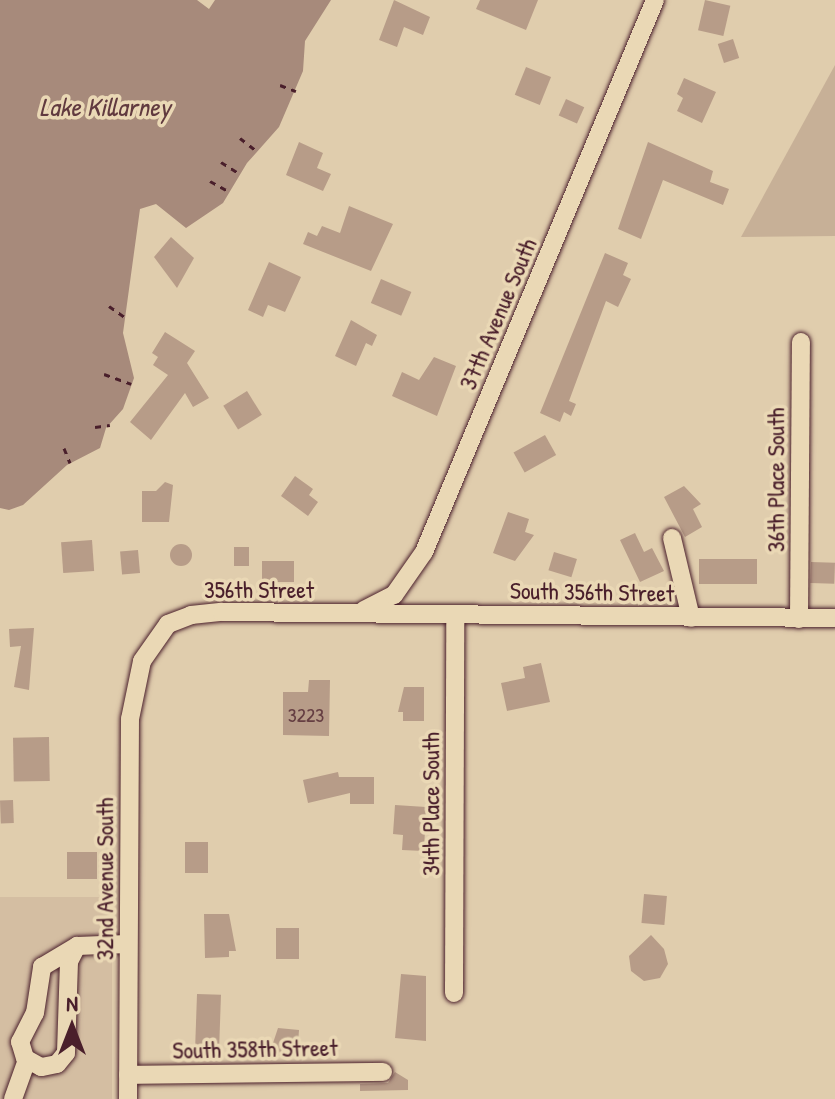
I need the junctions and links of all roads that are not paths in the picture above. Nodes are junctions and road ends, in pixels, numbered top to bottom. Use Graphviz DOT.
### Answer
graph roads {
  1 [pos="655,0"];
  2 [pos="801,342"];
  3 [pos="672,538"];
  4 [pos="349,614"];
  5 [pos="455,615"];
  6 [pos="691,618"];
  7 [pos="835,618"];
  8 [pos="799,619"];
  9 [pos="142,661"];
  10 [pos="128,944"];
  11 [pos="77,946"];
  12 [pos="454,993"];
  13 [pos="27,1060"];
  14 [pos="383,1072"];
  15 [pos="128,1075"];
  16 [pos="13,1099"];
  17 [pos="128,1099"];
  1 -- 4 [label="street, 37th Avenue South"];
  2 -- 8 [label="street, 36th Place South"];
  3 -- 6 [label="street"];
  4 -- 5 [label="street, South 356th Street"];
  4 -- 9 [label="street, 356th Street"];
  5 -- 6 [label="street, South 356th Street"];
  5 -- 12 [label="street, 34th Place South"];
  6 -- 8 [label="street, South 356th Street"];
  7 -- 8 [label="street, South 356th Street"];
  9 -- 10 [label="street, 32nd Avenue South"];
  10 -- 11 [label="street"];
  10 -- 15 [label="street, 32nd Avenue South"];
  11 -- 13 [label="street"];
  11 -- 13 [label="street"];
  13 -- 16 [label="street"];
  14 -- 15 [label="street, South 358th Street"];
  15 -- 17 [label="street, 32nd Avenue South"];
}
